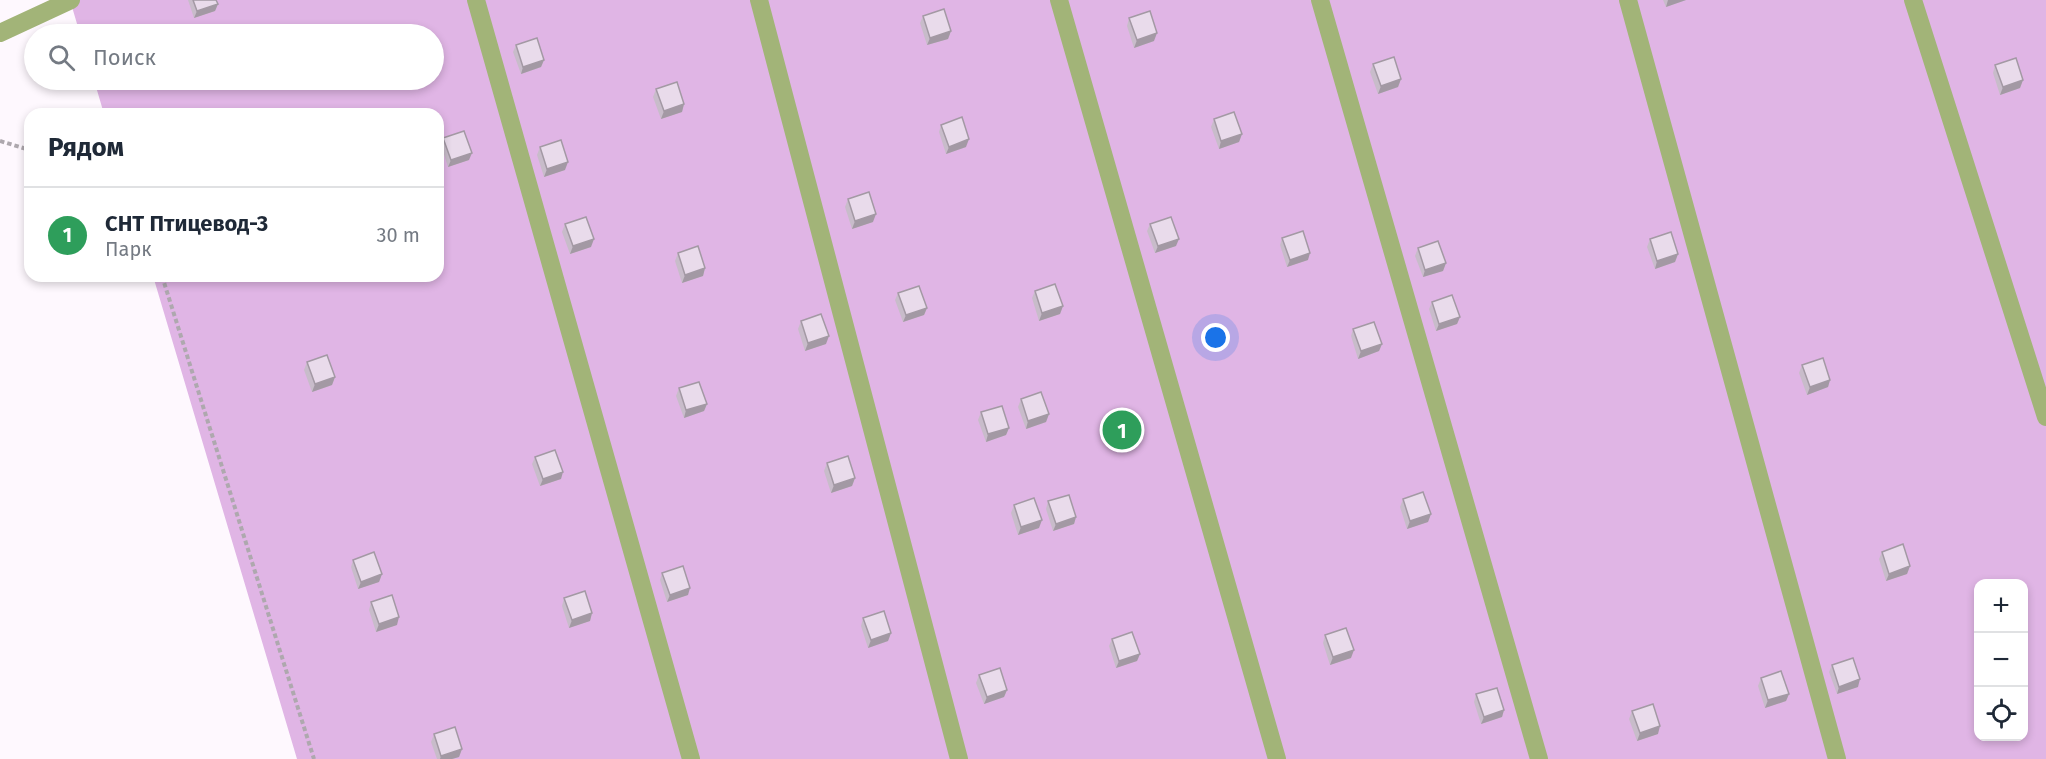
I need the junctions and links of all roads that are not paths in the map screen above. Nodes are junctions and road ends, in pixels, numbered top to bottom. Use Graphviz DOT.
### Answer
graph roads {
  1 [pos="71,0"];
  2 [pos="476,0"];
  3 [pos="759,0"];
  4 [pos="1059,0"];
  5 [pos="1320,0"];
  6 [pos="1628,0"];
  7 [pos="1913,0"];
  8 [pos="0,33"];
  9 [pos="2046,417"];
  10 [pos="691,759"];
  11 [pos="959,759"];
  12 [pos="1277,759"];
  13 [pos="1539,759"];
  14 [pos="1836,759"];
  1 -- 8 [label="lane"];
  2 -- 10 [label="lane"];
  3 -- 11 [label="lane"];
  4 -- 12 [label="lane"];
  5 -- 13 [label="lane"];
  6 -- 14 [label="lane"];
  7 -- 9 [label="lane"];
}
